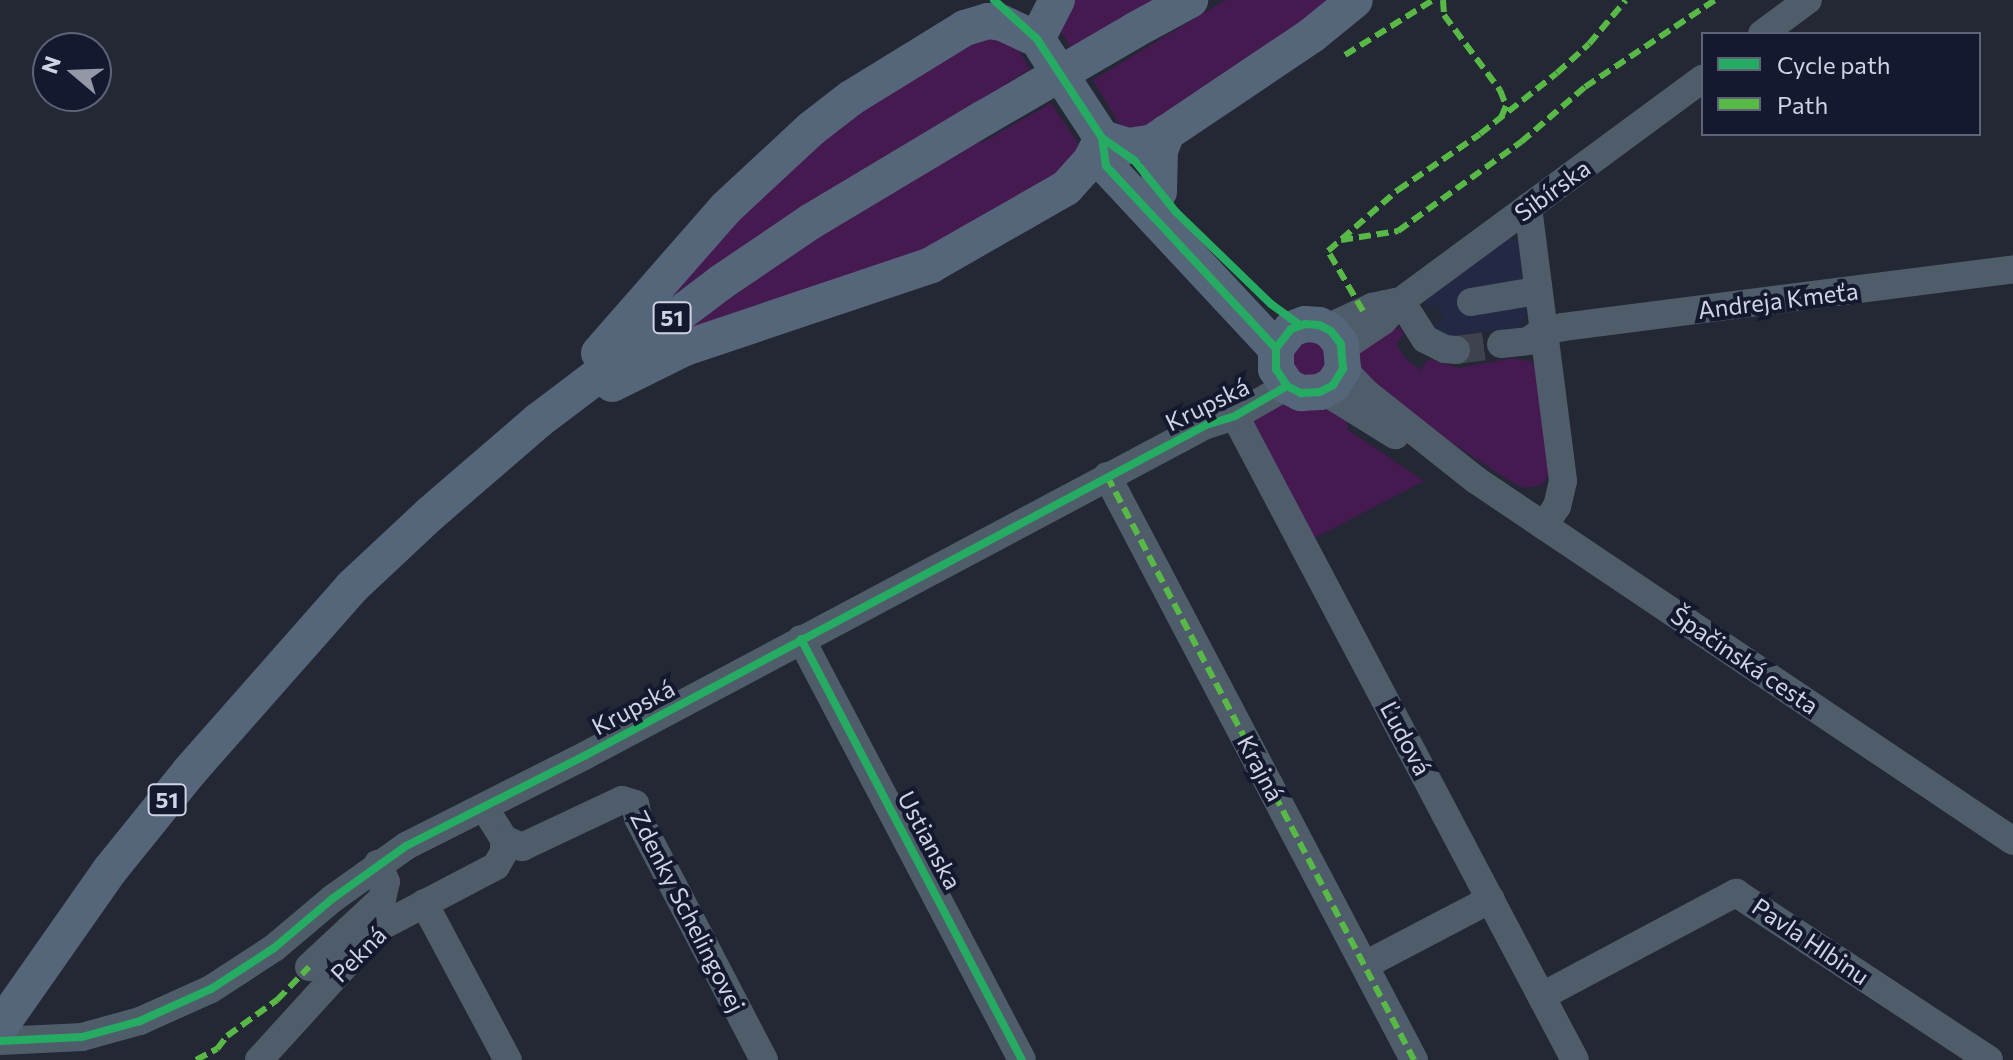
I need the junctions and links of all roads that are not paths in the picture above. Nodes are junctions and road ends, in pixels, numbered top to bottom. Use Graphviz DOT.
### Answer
graph roads {
  1 [pos="994,0"];
  2 [pos="1025,0"];
  3 [pos="1057,0"];
  4 [pos="1190,0"];
  5 [pos="1355,0"];
  6 [pos="1808,0"];
  7 [pos="968,14"];
  8 [pos="1765,32"];
  9 [pos="1037,39"];
  10 [pos="1701,79"];
  11 [pos="1167,132"];
  12 [pos="1102,138"];
  13 [pos="1066,188"];
  14 [pos="1149,197"];
  15 [pos="1528,207"];
  16 [pos="2013,269"];
  17 [pos="1537,291"];
  18 [pos="1401,301"];
  19 [pos="1471,302"];
  20 [pos="1543,331"];
  21 [pos="1501,344"];
  22 [pos="1456,350"];
  23 [pos="1309,357"];
  24 [pos="1235,416"];
  25 [pos="539,420"];
  26 [pos="1206,425"];
  27 [pos="1107,476"];
  28 [pos="1544,526"];
  29 [pos="801,639"];
  30 [pos="484,807"];
  31 [pos="504,839"];
  32 [pos="2013,841"];
  33 [pos="378,864"];
  34 [pos="1491,899"];
  35 [pos="424,903"];
  36 [pos="1365,965"];
  37 [pos="309,967"];
  38 [pos="1542,996"];
  39 [pos="16,1033"];
  40 [pos="0,1041"];
  41 [pos="259,1060"];
  42 [pos="508,1060"];
  43 [pos="764,1060"];
  44 [pos="1022,1060"];
  45 [pos="1414,1060"];
  46 [pos="1575,1060"];
  47 [pos="1989,1060"];
  1 -- 9 [label="main road"];
  2 -- 9 [label="main road"];
  3 -- 9 [label="main road"];
  4 -- 25 [label="main road, 51, bridge"];
  5 -- 11 [label="main road"];
  6 -- 8 [label="street"];
  7 -- 9 [label="main road"];
  7 -- 25 [label="main road"];
  9 -- 12 [label="main road"];
  10 -- 15 [label="street, Sibírska"];
  11 -- 12 [label="main road"];
  11 -- 14 [label="main road"];
  12 -- 13 [label="main road"];
  12 -- 14 [label="main road"];
  13 -- 14 [label="main road"];
  13 -- 25 [label="main road"];
  14 -- 23 [label="main road"];
  15 -- 17 [label="street"];
  15 -- 18 [label="street, Sibírska"];
  16 -- 20 [label="street, Andreja Kmeťa"];
  17 -- 19 [label="street"];
  17 -- 20 [label="street"];
  18 -- 22 [label="street"];
  18 -- 23 [label="street, Sibírska"];
  20 -- 21 [label="street, Andreja Kmeťa"];
  20 -- 28 [label="street"];
  23 -- 24 [label="street, Krupská"];
  23 -- 26 [label="street, Krupská"];
  23 -- 28 [label="street, Špačinská cesta"];
  24 -- 26 [label="street, Krupská"];
  24 -- 34 [label="street, Ľudová"];
  25 -- 39 [label="main road, 51"];
  26 -- 27 [label="street, Krupská"];
  27 -- 29 [label="street, Krupská"];
  27 -- 36 [label="street, Krajná"];
  28 -- 32 [label="street, Špačinská cesta"];
  29 -- 30 [label="street, Krupská"];
  29 -- 44 [label="street, Ustianska"];
  30 -- 31 [label="street"];
  30 -- 33 [label="street, Krupská"];
  31 -- 35 [label="street, Pekná"];
  31 -- 43 [label="street, Zdenky Schelingovej"];
  33 -- 37 [label="street"];
  33 -- 39 [label="street, Krupská"];
  34 -- 36 [label="street"];
  34 -- 38 [label="street, Ľudová"];
  35 -- 41 [label="street, Pekná"];
  35 -- 42 [label="street"];
  36 -- 45 [label="street, Krajná"];
  38 -- 46 [label="street, Ľudová"];
  38 -- 47 [label="street, Pavla Hlbinu"];
  39 -- 40 [label="street, Krupská"];
}
